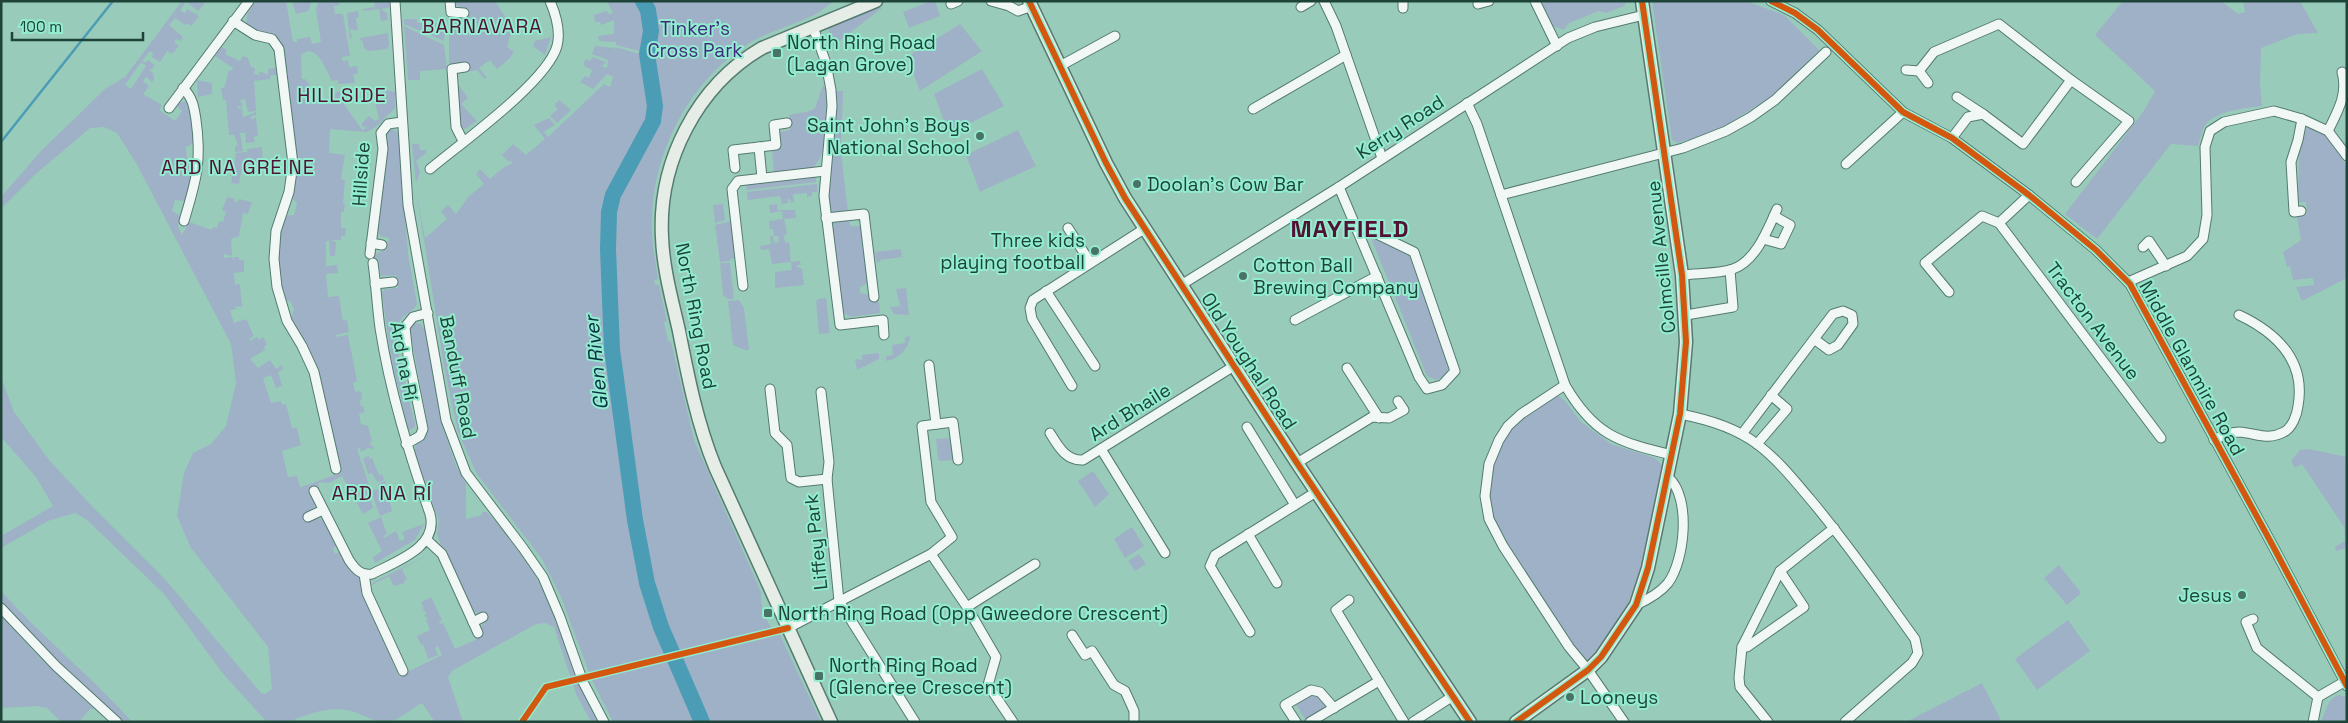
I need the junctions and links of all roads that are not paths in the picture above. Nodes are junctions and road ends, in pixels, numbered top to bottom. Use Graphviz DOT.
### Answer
graph roads {
  1 [pos="249,1"];
  2 [pos="395,1"];
  3 [pos="450,1"];
  4 [pos="550,1"];
  5 [pos="876,1"];
  6 [pos="991,1"];
  7 [pos="1311,1"];
  8 [pos="1324,1"];
  9 [pos="1489,1"];
  10 [pos="1535,1"];
  11 [pos="1642,1"];
  12 [pos="1771,1"];
  13 [pos="1030,4"];
  14 [pos="1478,4"];
  15 [pos="1300,7"];
  16 [pos="464,13"];
  17 [pos="1644,15"];
  18 [pos="233,21"];
  19 [pos="813,27"];
  20 [pos="1116,36"];
  21 [pos="1557,46"];
  22 [pos="1826,52"];
  23 [pos="1346,55"];
  24 [pos="1060,66"];
  25 [pos="465,67"];
  26 [pos="1906,70"];
  27 [pos="1919,71"];
  28 [pos="2342,72"];
  29 [pos="2071,80"];
  30 [pos="1928,83"];
  31 [pos="183,88"];
  32 [pos="1957,97"];
  33 [pos="1467,103"];
  34 [pos="169,108"];
  35 [pos="1254,109"];
  36 [pos="1903,112"];
  37 [pos="1983,114"];
  38 [pos="2302,119"];
  39 [pos="402,122"];
  40 [pos="787,123"];
  41 [pos="2328,131"];
  42 [pos="1952,138"];
  43 [pos="463,141"];
  44 [pos="759,147"];
  45 [pos="1664,153"];
  46 [pos="2347,156"];
  47 [pos="1382,158"];
  48 [pos="1846,164"];
  49 [pos="735,168"];
  50 [pos="430,169"];
  51 [pos="824,171"];
  52 [pos="762,178"];
  53 [pos="2076,182"];
  54 [pos="1339,186"];
  55 [pos="1501,195"];
  56 [pos="2029,195"];
  57 [pos="2301,211"];
  58 [pos="826,218"];
  59 [pos="184,221"];
  60 [pos="1999,223"];
  61 [pos="1356,224"];
  62 [pos="1068,228"];
  63 [pos="1144,228"];
  64 [pos="1763,238"];
  65 [pos="371,243"];
  66 [pos="382,245"];
  67 [pos="2143,246"];
  68 [pos="372,258"];
  69 [pos="1090,262"];
  70 [pos="2166,266"];
  71 [pos="1730,270"];
  72 [pos="1377,276"];
  73 [pos="1682,276"];
  74 [pos="393,282"];
  75 [pos="2128,282"];
  76 [pos="375,284"];
  77 [pos="1181,285"];
  78 [pos="743,286"];
  79 [pos="1046,291"];
  80 [pos="1949,292"];
  81 [pos="874,297"];
  82 [pos="428,313"];
  83 [pos="2239,315"];
  84 [pos="1686,316"];
  85 [pos="1295,320"];
  86 [pos="884,335"];
  87 [pos="1814,339"];
  88 [pos="929,365"];
  89 [pos="1096,366"];
  90 [pos="1234,366"];
  91 [pos="1347,368"];
  92 [pos="1565,385"];
  93 [pos="1072,386"];
  94 [pos="770,389"];
  95 [pos="820,392"];
  96 [pos="1771,395"];
  97 [pos="1398,401"];
  98 [pos="1680,414"];
  99 [pos="1379,418"];
  100 [pos="936,424"];
  101 [pos="1247,427"];
  102 [pos="1050,432"];
  103 [pos="1742,434"];
  104 [pos="2161,438"];
  105 [pos="2214,440"];
  106 [pos="406,444"];
  107 [pos="1757,444"];
  108 [pos="1101,449"];
  109 [pos="1672,455"];
  110 [pos="958,460"];
  111 [pos="1297,462"];
  112 [pos="336,469"];
  113 [pos="1668,478"];
  114 [pos="826,479"];
  115 [pos="314,491"];
  116 [pos="1316,492"];
  117 [pos="1295,505"];
  118 [pos="323,510"];
  119 [pos="308,517"];
  120 [pos="1834,528"];
  121 [pos="1248,534"];
  122 [pos="427,540"];
  123 [pos="1165,553"];
  124 [pos="931,554"];
  125 [pos="1035,564"];
  126 [pos="1780,571"];
  127 [pos="364,574"];
  128 [pos="1277,583"];
  129 [pos="1350,600"];
  130 [pos="839,601"];
  131 [pos="1636,605"];
  132 [pos="1,608"];
  133 [pos="967,608"];
  134 [pos="483,617"];
  135 [pos="2253,618"];
  136 [pos="473,622"];
  137 [pos="788,628"];
  138 [pos="1250,632"];
  139 [pos="478,633"];
  140 [pos="1072,635"];
  141 [pos="1742,647"];
  142 [pos="1588,670"];
  143 [pos="403,671"];
  144 [pos="1379,682"];
  145 [pos="2345,684"];
  146 [pos="1453,696"];
  147 [pos="2318,698"];
  148 [pos="1334,708"];
  149 [pos="117,722"];
  150 [pos="604,722"];
  151 [pos="831,722"];
  152 [pos="915,722"];
  153 [pos="1013,722"];
  154 [pos="1134,722"];
  155 [pos="1296,722"];
  156 [pos="1310,722"];
  157 [pos="1404,722"];
  158 [pos="1413,722"];
  159 [pos="1470,722"];
  160 [pos="1516,722"];
  161 [pos="1624,722"];
  162 [pos="1768,722"];
  163 [pos="1845,722"];
  164 [pos="2313,722"];
  1 -- 18 [label="street"];
  2 -- 39 [label="street, Banduff Road"];
  3 -- 16 [label="street"];
  4 -- 43 [label="street"];
  5 -- 19 [label="street, North Ring Road"];
  6 -- 13 [label="street"];
  7 -- 15 [label="street"];
  8 -- 23 [label="street"];
  9 -- 14 [label="street"];
  10 -- 21 [label="street"];
  11 -- 17 [label="street, Colmcille Avenue"];
  12 -- 36 [label="street, Middle Glanmire Road"];
  13 -- 24 [label="street, Old Youghal Road"];
  17 -- 21 [label="street, Kerry Road"];
  17 -- 45 [label="street, Colmcille Avenue"];
  18 -- 31 [label="street"];
  18 -- 112 [label="street"];
  19 -- 51 [label="street"];
  19 -- 137 [label="street, North Ring Road"];
  20 -- 24 [label="street"];
  21 -- 33 [label="street, Kerry Road"];
  22 -- 45 [label="street"];
  23 -- 35 [label="street"];
  23 -- 47 [label="street"];
  24 -- 63 [label="street, Old Youghal Road"];
  25 -- 43 [label="street"];
  26 -- 27 [label="street"];
  27 -- 29 [label="street"];
  27 -- 30 [label="street"];
  28 -- 41 [label="street"];
  29 -- 37 [label="street"];
  29 -- 53 [label="street"];
  31 -- 34 [label="street"];
  31 -- 59 [label="street"];
  32 -- 37 [label="street"];
  33 -- 47 [label="street, Kerry Road"];
  33 -- 55 [label="street"];
  36 -- 42 [label="street, Middle Glanmire Road"];
  36 -- 48 [label="street"];
  37 -- 42 [label="street"];
  38 -- 41 [label="street"];
  38 -- 57 [label="street"];
  38 -- 70 [label="street"];
  39 -- 65 [label="street, Hillside"];
  39 -- 82 [label="street, Banduff Road"];
  40 -- 44 [label="street"];
  41 -- 46 [label="street"];
  42 -- 56 [label="street, Middle Glanmire Road"];
  43 -- 50 [label="street"];
  44 -- 49 [label="street"];
  44 -- 52 [label="street"];
  45 -- 55 [label="street"];
  45 -- 73 [label="street, Colmcille Avenue"];
  47 -- 54 [label="street, Kerry Road"];
  51 -- 52 [label="street"];
  51 -- 58 [label="street"];
  52 -- 78 [label="street"];
  54 -- 61 [label="street"];
  54 -- 77 [label="street, Kerry Road"];
  55 -- 92 [label="street"];
  56 -- 60 [label="street"];
  56 -- 75 [label="street, Middle Glanmire Road"];
  58 -- 81 [label="street"];
  58 -- 86 [label="street"];
  60 -- 80 [label="street"];
  60 -- 104 [label="street, Tracton Avenue"];
  61 -- 72 [label="street"];
  61 -- 72 [label="street"];
  62 -- 69 [label="street"];
  63 -- 69 [label="street"];
  63 -- 77 [label="street, Old Youghal Road"];
  64 -- 64 [label="street"];
  64 -- 71 [label="street"];
  65 -- 66 [label="street"];
  65 -- 68 [label="street, Hillside"];
  67 -- 70 [label="street"];
  68 -- 76 [label="street, Ard na Rí"];
  69 -- 79 [label="street"];
  70 -- 75 [label="street"];
  71 -- 73 [label="street"];
  71 -- 84 [label="street"];
  72 -- 85 [label="street"];
  73 -- 84 [label="street, Colmcille Avenue"];
  74 -- 76 [label="street"];
  75 -- 105 [label="street, Middle Glanmire Road"];
  76 -- 106 [label="street, Ard na Rí"];
  77 -- 90 [label="street, Old Youghal Road"];
  79 -- 89 [label="street"];
  79 -- 93 [label="street"];
  82 -- 106 [label="street, Ard na Rí"];
  82 -- 150 [label="street, Banduff Road"];
  83 -- 105 [label="street"];
  84 -- 98 [label="street, Colmcille Avenue"];
  87 -- 87 [label="street"];
  87 -- 96 [label="street"];
  88 -- 100 [label="street"];
  90 -- 108 [label="street, Ard Bhaile"];
  90 -- 111 [label="street, Old Youghal Road"];
  91 -- 99 [label="street"];
  92 -- 109 [label="street"];
  92 -- 142 [label="street"];
  94 -- 114 [label="street, Liffey Park"];
  95 -- 114 [label="street, Liffey Park"];
  96 -- 103 [label="street"];
  96 -- 107 [label="street"];
  97 -- 99 [label="street"];
  98 -- 103 [label="street"];
  98 -- 109 [label="street, Colmcille Avenue"];
  99 -- 111 [label="street"];
  100 -- 110 [label="street"];
  100 -- 124 [label="street"];
  101 -- 117 [label="street"];
  102 -- 108 [label="street, Ard Bhaile"];
  103 -- 107 [label="street"];
  105 -- 145 [label="street, Middle Glanmire Road"];
  106 -- 122 [label="street, Ard na Rí"];
  107 -- 120 [label="street"];
  108 -- 123 [label="street"];
  109 -- 113 [label="street, Colmcille Avenue"];
  111 -- 116 [label="street, Old Youghal Road"];
  113 -- 131 [label="street, Colmcille Avenue"];
  113 -- 131 [label="street, Colmcille Avenue"];
  114 -- 130 [label="street, Liffey Park"];
  115 -- 118 [label="street"];
  116 -- 117 [label="street"];
  116 -- 146 [label="street, Old Youghal Road"];
  117 -- 121 [label="street"];
  118 -- 119 [label="street"];
  118 -- 127 [label="street"];
  120 -- 126 [label="street"];
  120 -- 163 [label="street"];
  121 -- 128 [label="street"];
  121 -- 138 [label="street"];
  122 -- 127 [label="street"];
  122 -- 136 [label="street"];
  124 -- 130 [label="street"];
  124 -- 133 [label="street"];
  125 -- 133 [label="street"];
  126 -- 141 [label="street"];
  126 -- 141 [label="street"];
  127 -- 143 [label="street"];
  129 -- 144 [label="street"];
  130 -- 137 [label="street"];
  130 -- 152 [label="street"];
  131 -- 142 [label="street, Colmcille Avenue"];
  132 -- 149 [label="street"];
  133 -- 153 [label="street"];
  134 -- 136 [label="street"];
  135 -- 147 [label="street"];
  136 -- 139 [label="street"];
  137 -- 151 [label="street, North Ring Road"];
  140 -- 154 [label="street"];
  141 -- 162 [label="street"];
  142 -- 160 [label="street, Colmcille Avenue"];
  142 -- 161 [label="street"];
  144 -- 148 [label="street"];
  144 -- 157 [label="street"];
  145 -- 147 [label="street"];
  146 -- 158 [label="street"];
  146 -- 159 [label="street, Old Youghal Road"];
  147 -- 164 [label="street"];
  148 -- 155 [label="street"];
  148 -- 156 [label="street"];
}
